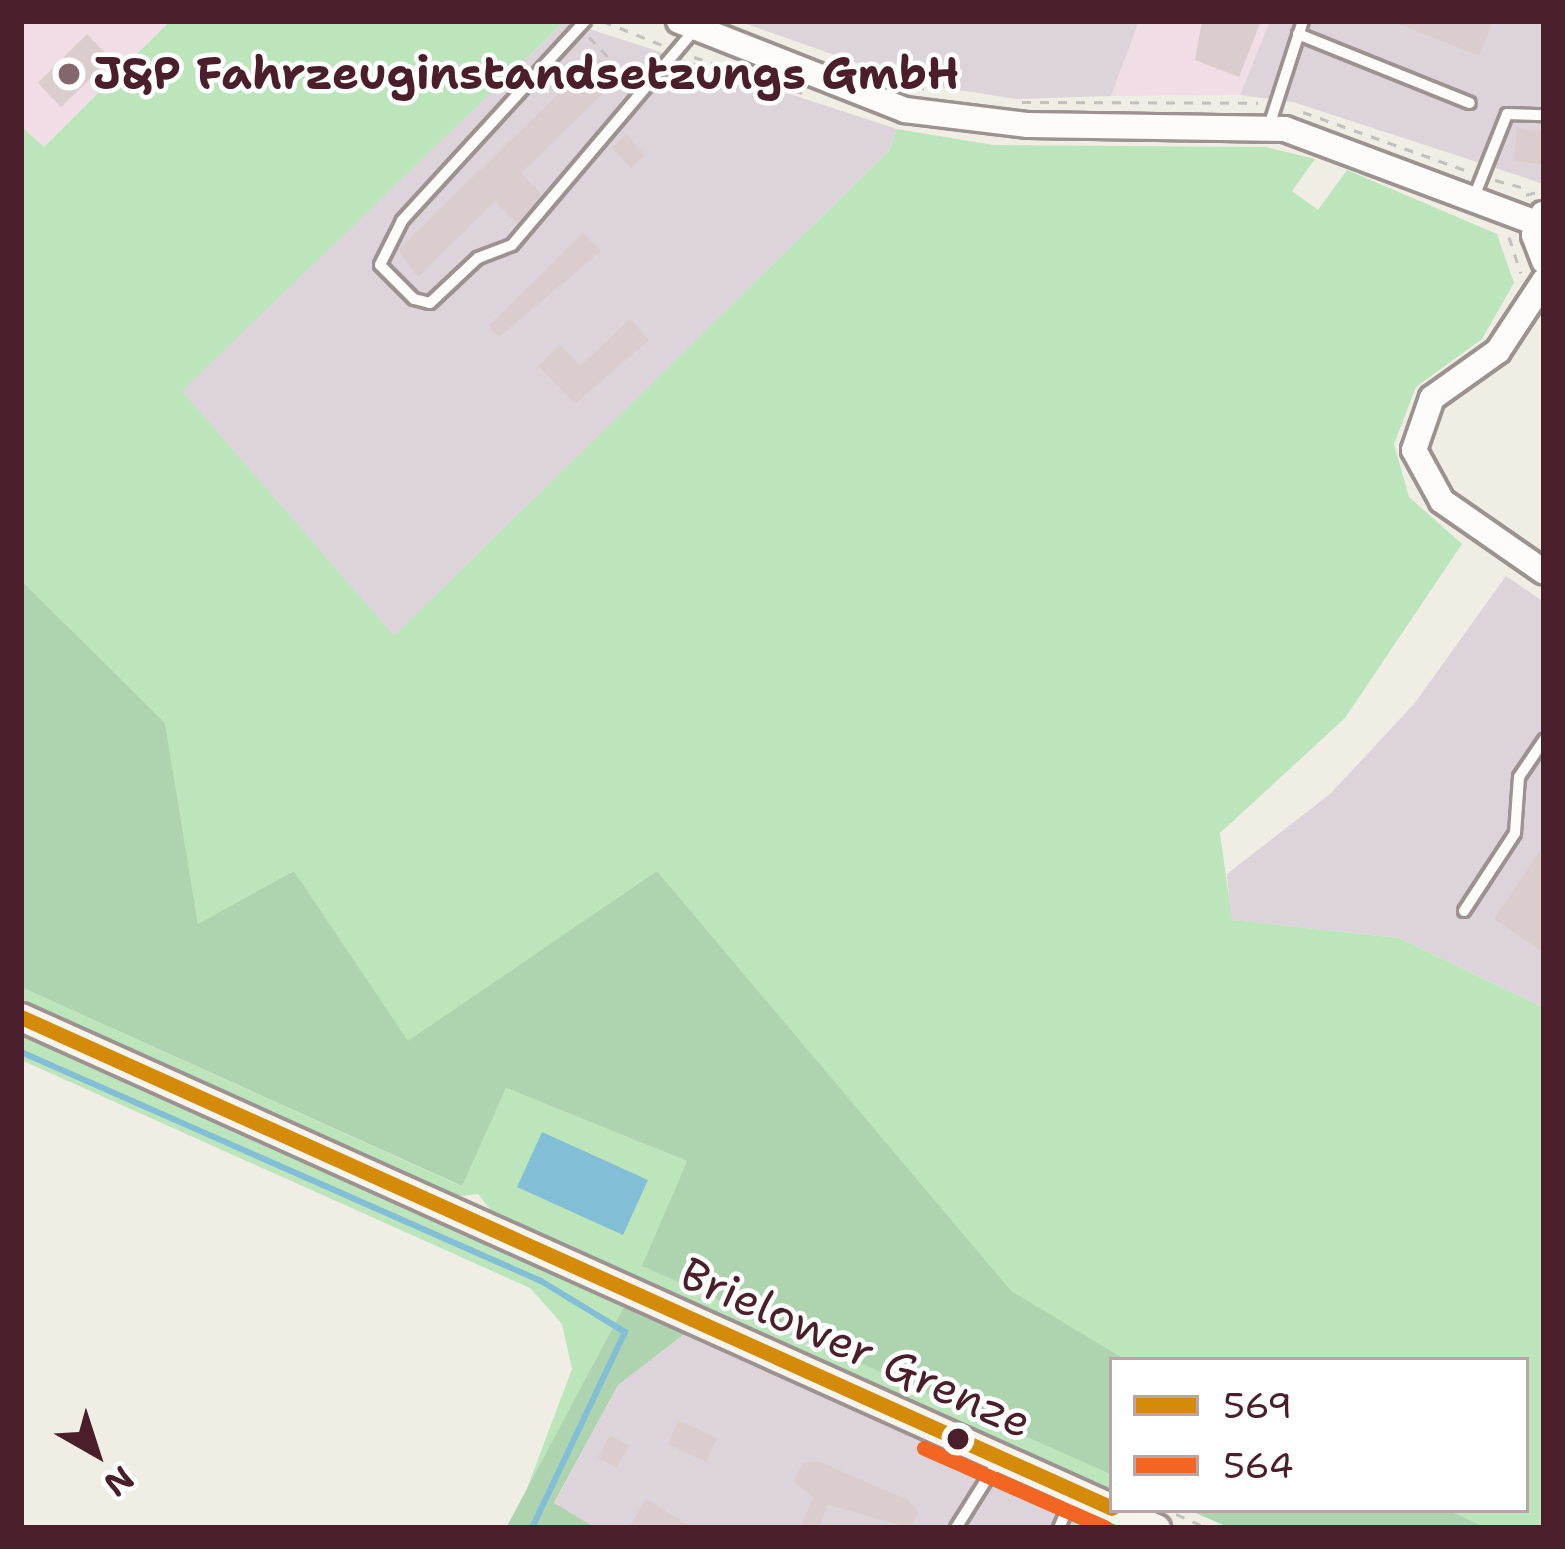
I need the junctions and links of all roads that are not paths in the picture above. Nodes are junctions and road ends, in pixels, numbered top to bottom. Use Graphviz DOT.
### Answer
graph roads {
  1 [pos="1303,21"];
  2 [pos="582,24"];
  3 [pos="688,24"];
  4 [pos="1298,34"];
  5 [pos="1470,103"];
  6 [pos="1544,115"];
  7 [pos="1271,116"];
  8 [pos="1478,186"];
  9 [pos="1540,218"];
  10 [pos="1544,261"];
  11 [pos="1528,280"];
  12 [pos="1544,572"];
  13 [pos="1544,740"];
  14 [pos="1464,911"];
  15 [pos="21,1017"];
  16 [pos="999,1458"];
  17 [pos="1076,1492"];
  18 [pos="1109,1507"];
  19 [pos="1123,1513"];
  20 [pos="956,1528"];
  21 [pos="1060,1528"];
  22 [pos="1156,1528"];
  1 -- 4 [label="lane"];
  2 -- 3 [label="lane"];
  3 -- 7 [label="street"];
  4 -- 5 [label="lane"];
  4 -- 7 [label="lane"];
  6 -- 8 [label="lane"];
  7 -- 8 [label="street"];
  8 -- 9 [label="street"];
  9 -- 10 [label="street"];
  11 -- 12 [label="street"];
  13 -- 14 [label="lane"];
  15 -- 16 [label="main road, Brielower Grenze"];
  16 -- 17 [label="main road, Brielower Grenze"];
  16 -- 20 [label="lane"];
  17 -- 18 [label="main road, Brielower Grenze"];
  17 -- 21 [label="lane"];
  19 -- 22 [label="main road, Brielower Grenze"];
}
